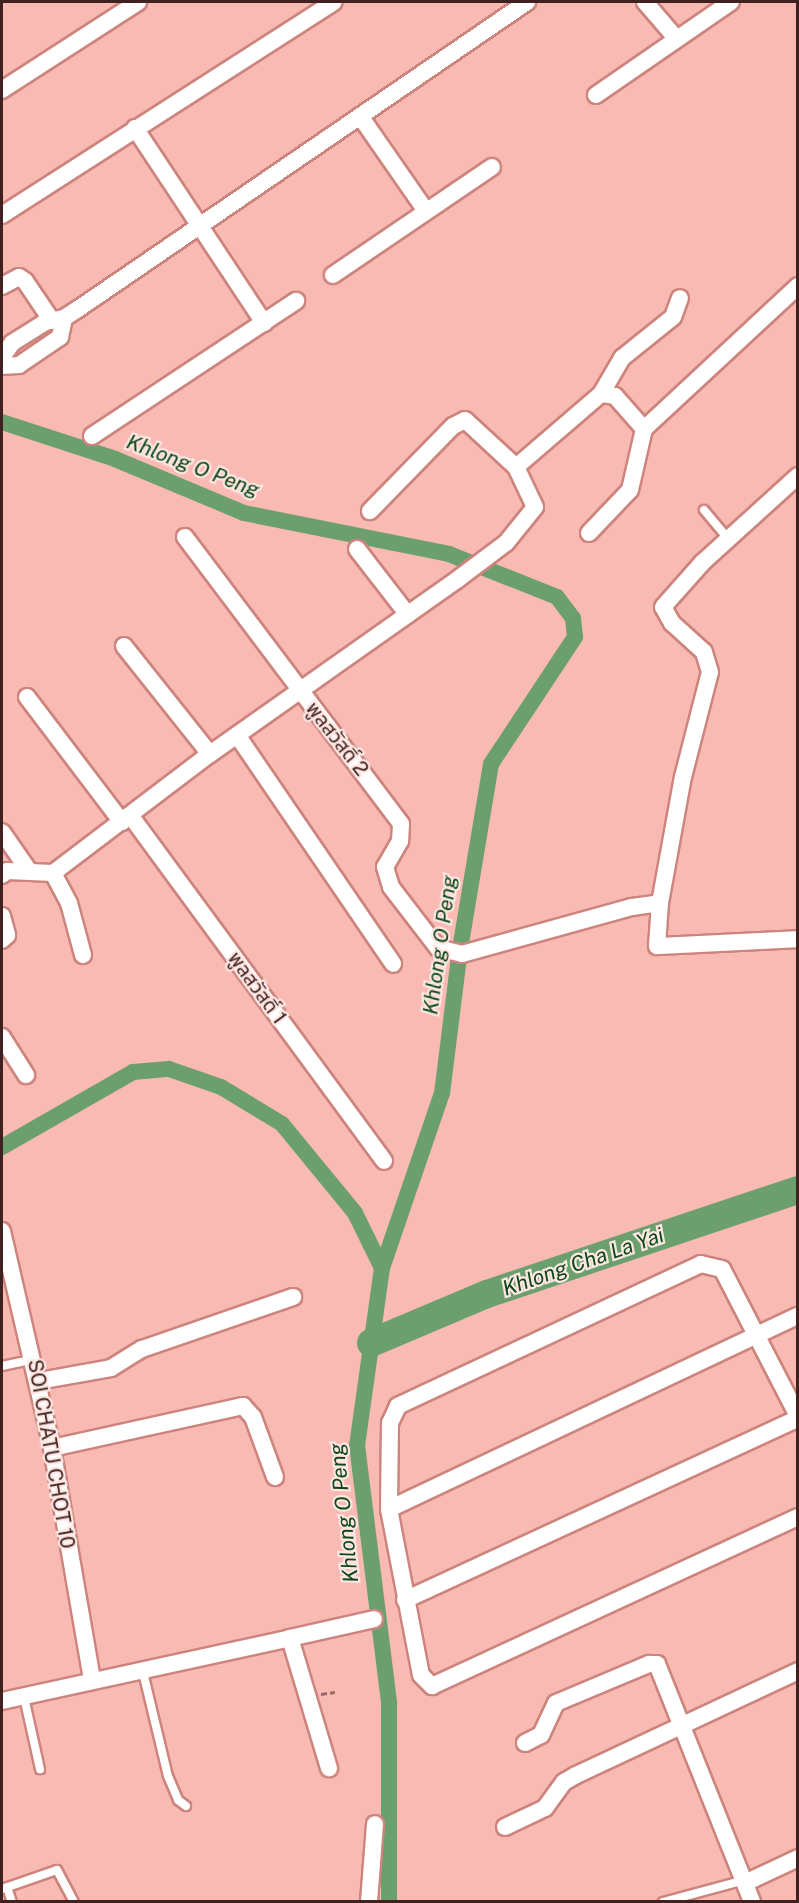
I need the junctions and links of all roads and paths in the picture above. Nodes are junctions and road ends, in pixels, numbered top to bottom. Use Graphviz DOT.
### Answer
graph roads {
  1 [pos="138,2"];
  2 [pos="334,2"];
  3 [pos="527,2"];
  4 [pos="645,2"];
  5 [pos="731,2"];
  6 [pos="676,38"];
  7 [pos="2,90"];
  8 [pos="596,95"];
  9 [pos="360,116"];
  10 [pos="135,128"];
  11 [pos="492,167"];
  12 [pos="426,211"];
  13 [pos="2,215"];
  14 [pos="200,226"];
  15 [pos="333,275"];
  16 [pos="2,286"];
  17 [pos="798,286"];
  18 [pos="680,298"];
  19 [pos="296,301"];
  20 [pos="58,319"];
  21 [pos="264,323"];
  22 [pos="2,357"];
  23 [pos="2,366"];
  24 [pos="601,393"];
  25 [pos="644,429"];
  26 [pos="93,436"];
  27 [pos="516,467"];
  28 [pos="798,476"];
  29 [pos="704,510"];
  30 [pos="370,511"];
  31 [pos="590,533"];
  32 [pos="185,537"];
  33 [pos="729,539"];
  34 [pos="357,549"];
  35 [pos="408,615"];
  36 [pos="124,646"];
  37 [pos="300,691"];
  38 [pos="27,698"];
  39 [pos="237,735"];
  40 [pos="210,754"];
  41 [pos="126,819"];
  42 [pos="2,832"];
  43 [pos="29,871"];
  44 [pos="53,873"];
  45 [pos="2,875"];
  46 [pos="660,903"];
  47 [pos="2,916"];
  48 [pos="798,939"];
  49 [pos="2,940"];
  50 [pos="83,955"];
  51 [pos="393,964"];
  52 [pos="2,1037"];
  53 [pos="26,1075"];
  54 [pos="384,1161"];
  55 [pos="2,1230"];
  56 [pos="293,1297"];
  57 [pos="798,1316"];
  58 [pos="757,1337"];
  59 [pos="34,1358"];
  60 [pos="2,1366"];
  61 [pos="39,1381"];
  62 [pos="798,1417"];
  63 [pos="52,1448"];
  64 [pos="275,1477"];
  65 [pos="389,1509"];
  66 [pos="798,1517"];
  67 [pos="405,1600"];
  68 [pos="374,1619"];
  69 [pos="290,1638"];
  70 [pos="142,1668"];
  71 [pos="798,1671"];
  72 [pos="92,1679"];
  73 [pos="24,1696"];
  74 [pos="2,1701"];
  75 [pos="682,1726"];
  76 [pos="525,1743"];
  77 [pos="329,1768"];
  78 [pos="40,1769"];
  79 [pos="186,1806"];
  80 [pos="375,1824"];
  81 [pos="505,1827"];
  82 [pos="798,1858"];
  83 [pos="746,1881"];
  84 [pos="4,1888"];
  85 [pos="12,1902"];
  86 [pos="74,1902"];
  87 [pos="369,1902"];
  88 [pos="663,1902"];
  89 [pos="752,1902"];
  1 -- 7 [label="street"];
  2 -- 10 [label="street"];
  3 -- 9 [label="street"];
  4 -- 6 [label="street"];
  5 -- 6 [label="street"];
  6 -- 8 [label="street"];
  9 -- 12 [label="street"];
  9 -- 14 [label="street"];
  10 -- 13 [label="street"];
  10 -- 14 [label="street"];
  11 -- 12 [label="street"];
  12 -- 15 [label="street"];
  14 -- 20 [label="street"];
  14 -- 21 [label="street"];
  16 -- 20 [label="street"];
  17 -- 25 [label="street"];
  18 -- 24 [label="street"];
  19 -- 21 [label="street"];
  20 -- 22 [label="street"];
  20 -- 23 [label="street"];
  21 -- 26 [label="street"];
  24 -- 25 [label="street"];
  24 -- 27 [label="street"];
  25 -- 31 [label="street"];
  27 -- 30 [label="street"];
  27 -- 35 [label="street"];
  28 -- 33 [label="street"];
  29 -- 33 [label="lane"];
  32 -- 37 [label="street, พูลสวัสดิ์ 2"];
  33 -- 46 [label="street"];
  34 -- 35 [label="street"];
  35 -- 37 [label="street"];
  36 -- 40 [label="street"];
  37 -- 39 [label="street"];
  37 -- 46 [label="street, พูลสวัสดิ์ 2"];
  38 -- 41 [label="street, พูลสวัสดิ์ 1"];
  39 -- 40 [label="street"];
  39 -- 51 [label="street"];
  40 -- 41 [label="street"];
  41 -- 44 [label="street"];
  41 -- 54 [label="street, พูลสวัสดิ์ 1"];
  42 -- 43 [label="street"];
  43 -- 44 [label="street"];
  43 -- 45 [label="street"];
  44 -- 50 [label="street"];
  46 -- 48 [label="street"];
  47 -- 49 [label="street"];
  52 -- 53 [label="street"];
  55 -- 59 [label="street, SOI CHATU CHOT 10"];
  56 -- 61 [label="street"];
  57 -- 58 [label="street"];
  58 -- 62 [label="street"];
  58 -- 65 [label="street"];
  58 -- 65 [label="street"];
  59 -- 60 [label="lane"];
  59 -- 61 [label="street, SOI CHATU CHOT 10"];
  61 -- 63 [label="street, SOI CHATU CHOT 10"];
  62 -- 67 [label="street"];
  63 -- 64 [label="street"];
  63 -- 72 [label="street, SOI CHATU CHOT 10"];
  65 -- 67 [label="street"];
  66 -- 67 [label="street"];
  68 -- 69 [label="street"];
  69 -- 70 [label="street"];
  69 -- 77 [label="street"];
  70 -- 72 [label="street"];
  70 -- 79 [label="lane"];
  71 -- 75 [label="street"];
  72 -- 73 [label="street"];
  73 -- 74 [label="street"];
  73 -- 78 [label="lane"];
  75 -- 76 [label="street"];
  75 -- 81 [label="street"];
  75 -- 83 [label="street"];
  80 -- 87 [label="street"];
  82 -- 83 [label="street"];
  83 -- 88 [label="lane"];
  83 -- 89 [label="street"];
  84 -- 85 [label="lane"];
  84 -- 86 [label="lane"];
}
